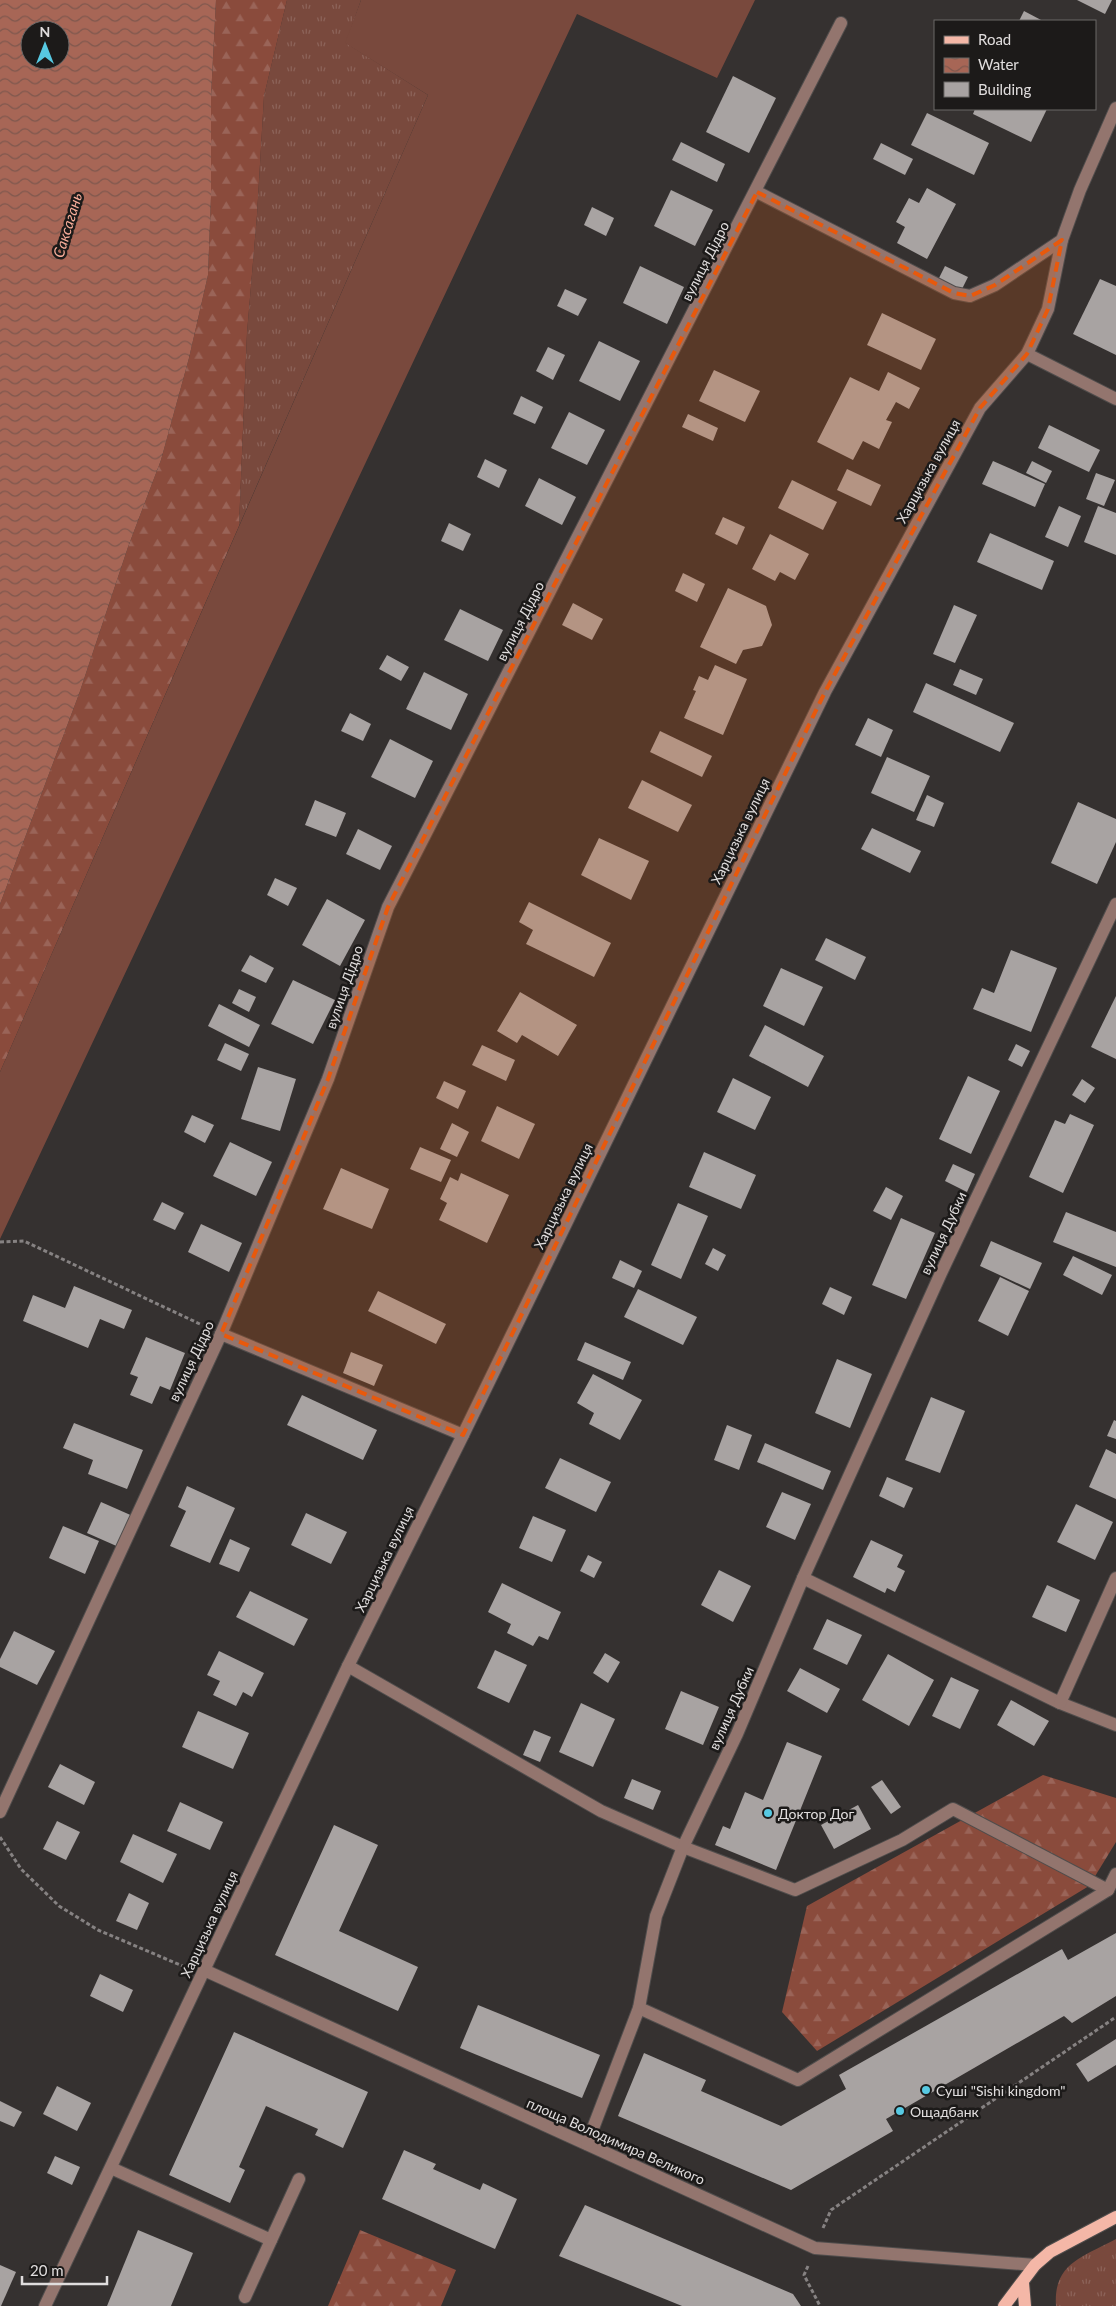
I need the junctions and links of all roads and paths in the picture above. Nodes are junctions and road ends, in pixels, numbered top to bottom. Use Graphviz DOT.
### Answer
graph roads {
  1 [pos="841,23"];
  2 [pos="1116,108"];
  3 [pos="756,192"];
  4 [pos="1062,240"];
  5 [pos="1027,354"];
  6 [pos="1116,399"];
  7 [pos="1116,904"];
  8 [pos="0,1242"];
  9 [pos="220,1334"];
  10 [pos="463,1435"];
  11 [pos="803,1578"];
  12 [pos="1116,1578"];
  13 [pos="348,1666"];
  14 [pos="1060,1703"];
  15 [pos="1116,1725"];
  16 [pos="0,1812"];
  17 [pos="0,1837"];
  18 [pos="683,1847"];
  19 [pos="1116,1874"];
  20 [pos="1108,1890"];
  21 [pos="204,1970"];
  22 [pos="639,2008"];
  23 [pos="1116,2017"];
  24 [pos="587,2144"];
  25 [pos="110,2168"];
  26 [pos="299,2179"];
  27 [pos="1116,2217"];
  28 [pos="271,2240"];
  29 [pos="815,2248"];
  30 [pos="1035,2265"];
  31 [pos="1023,2283"];
  32 [pos="245,2297"];
  33 [pos="46,2306"];
  34 [pos="820,2306"];
  35 [pos="1004,2306"];
  36 [pos="1025,2306"];
  1 -- 3 [label="street, вулиця Дідро"];
  2 -- 4 [label="street, Харцизька вулиця"];
  3 -- 4 [label="street"];
  3 -- 9 [label="street, вулиця Дідро"];
  4 -- 5 [label="street, Харцизька вулиця"];
  5 -- 6 [label="street"];
  5 -- 10 [label="street, Харцизька вулиця"];
  7 -- 11 [label="street, вулиця Дубки"];
  8 -- 9 [label="path"];
  9 -- 10 [label="street"];
  9 -- 16 [label="street, вулиця Дідро"];
  10 -- 13 [label="street, Харцизька вулиця"];
  11 -- 14 [label="street"];
  11 -- 18 [label="street, вулиця Дубки"];
  12 -- 14 [label="street"];
  13 -- 18 [label="street"];
  13 -- 21 [label="street, Харцизька вулиця"];
  14 -- 15 [label="street"];
  17 -- 21 [label="path"];
  18 -- 20 [label="street"];
  18 -- 22 [label="street, вулиця Дубки"];
  19 -- 20 [label="street"];
  20 -- 22 [label="street"];
  21 -- 24 [label="street, площа Володимира Великого"];
  21 -- 25 [label="street, Харцизька вулиця"];
  22 -- 24 [label="street, вулиця Дубки"];
  23 -- 29 [label="path"];
  24 -- 29 [label="street, площа Володимира Великого"];
  25 -- 28 [label="street"];
  25 -- 33 [label="street, Харцизька вулиця"];
  26 -- 28 [label="street"];
  27 -- 30 [label="main road"];
  28 -- 32 [label="street"];
  29 -- 30 [label="street, площа Володимира Великого"];
  29 -- 34 [label="path"];
  30 -- 31 [label="main road"];
  31 -- 35 [label="main road"];
  31 -- 36 [label="main road"];
}
